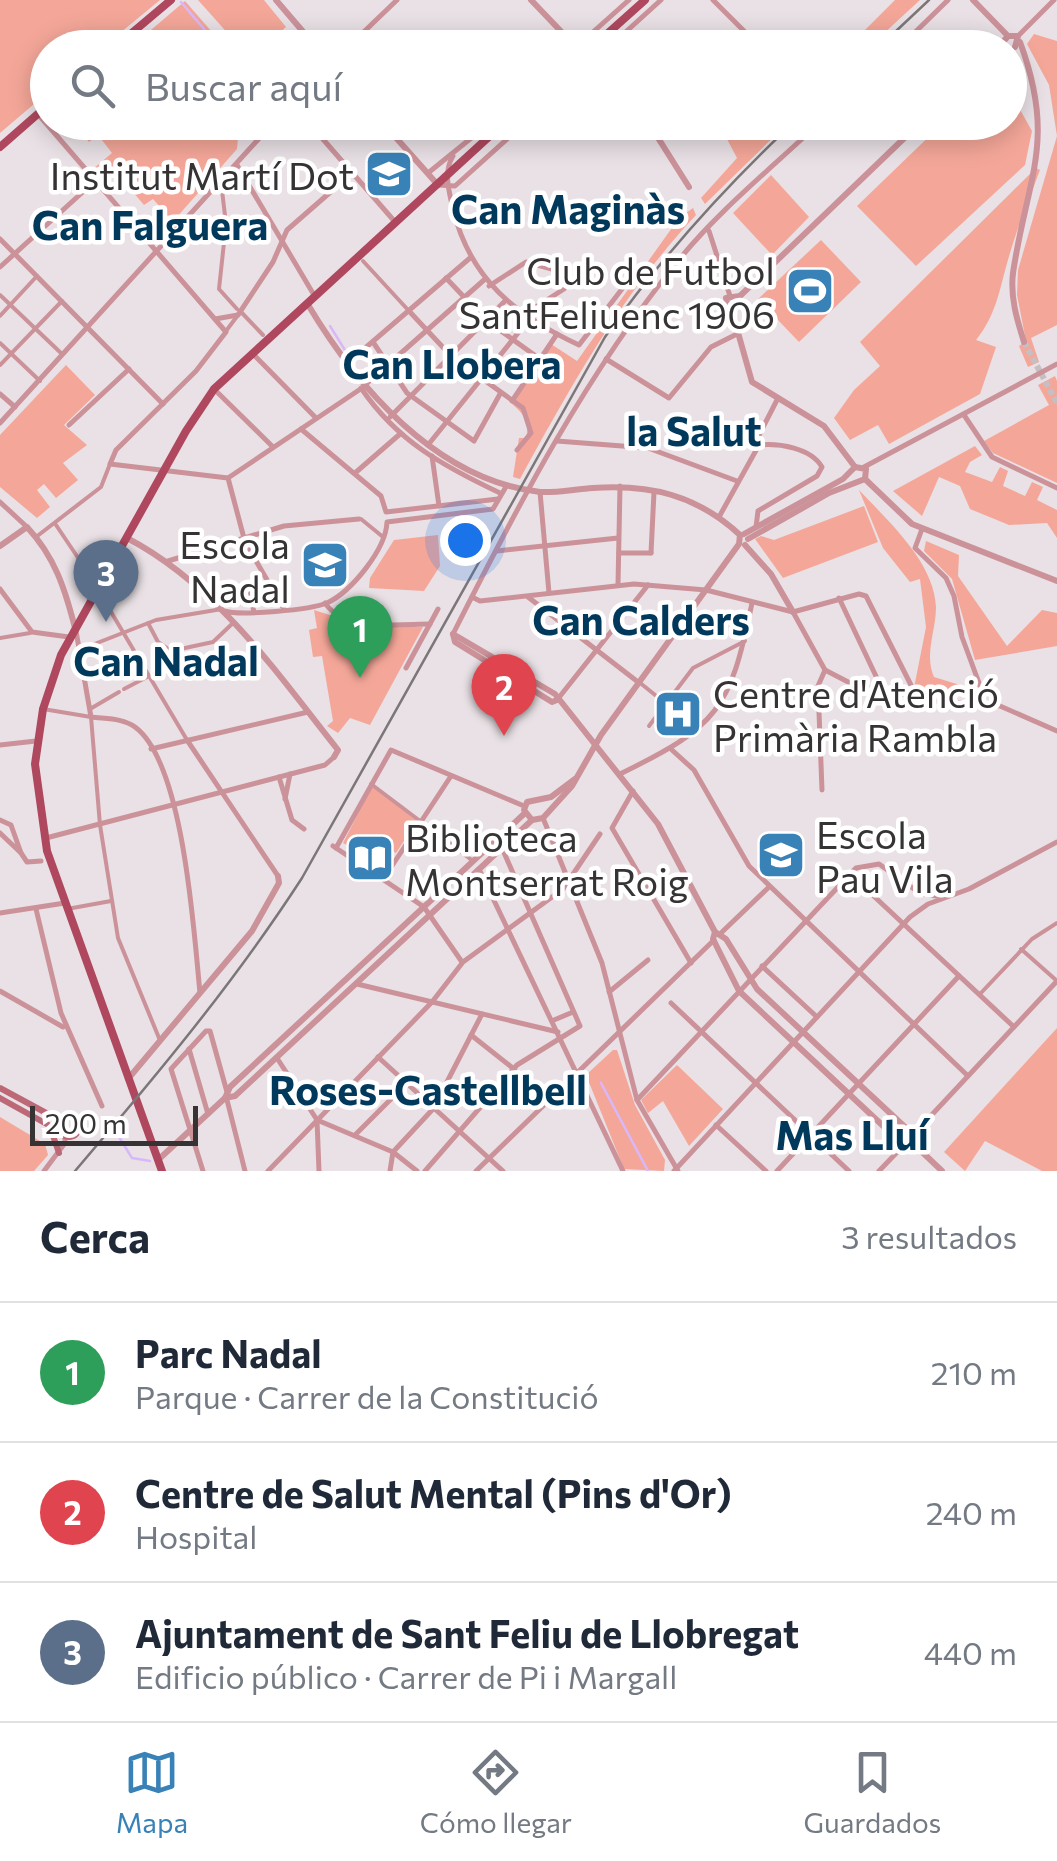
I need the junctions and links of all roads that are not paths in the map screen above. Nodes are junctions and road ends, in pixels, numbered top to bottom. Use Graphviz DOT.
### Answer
graph roads {
  1 [pos="276,0"];
  2 [pos="397,0"];
  3 [pos="531,0"];
  4 [pos="630,0"];
  5 [pos="645,0"];
  6 [pos="660,0"];
  7 [pos="713,0"];
  8 [pos="948,0"];
  9 [pos="973,0"];
  10 [pos="1054,0"];
  11 [pos="169,2"];
  12 [pos="136,30"];
  13 [pos="302,30"];
  14 [pos="366,30"];
  15 [pos="564,30"];
  16 [pos="596,30"];
  17 [pos="611,30"];
  18 [pos="624,30"];
  19 [pos="743,30"];
  20 [pos="917,30"];
  21 [pos="1001,30"];
  22 [pos="1025,30"];
  23 [pos="1027,57"];
  24 [pos="1045,90"];
  25 [pos="30,121"];
  26 [pos="61,140"];
  27 [pos="258,140"];
  28 [pos="323,140"];
  29 [pos="398,140"];
  30 [pos="471,140"];
  31 [pos="489,140"];
  32 [pos="505,140"];
  33 [pos="659,140"];
  34 [pos="802,140"];
  35 [pos="902,140"];
  36 [pos="0,147"];
  37 [pos="454,156"];
  38 [pos="237,164"];
  39 [pos="1046,171"];
  40 [pos="427,173"];
  41 [pos="350,174"];
  42 [pos="448,177"];
  43 [pos="96,180"];
  44 [pos="221,182"];
  45 [pos="438,185"];
  46 [pos="689,187"];
  47 [pos="449,188"];
  48 [pos="396,222"];
  49 [pos="709,231"];
  50 [pos="0,239"];
  51 [pos="280,245"];
  52 [pos="158,252"];
  53 [pos="13,253"];
  54 [pos="470,258"];
  55 [pos="363,261"];
  56 [pos="0,267"];
  57 [pos="636,272"];
  58 [pos="36,276"];
  59 [pos="446,278"];
  60 [pos="486,283"];
  61 [pos="0,295"];
  62 [pos="464,298"];
  63 [pos="310,299"];
  64 [pos="62,301"];
  65 [pos="505,301"];
  66 [pos="733,301"];
  67 [pos="10,305"];
  68 [pos="409,311"];
  69 [pos="239,312"];
  70 [pos="0,316"];
  71 [pos="530,318"];
  72 [pos="215,319"];
  73 [pos="487,321"];
  74 [pos="35,328"];
  75 [pos="89,330"];
  76 [pos="426,330"];
  77 [pos="226,332"];
  78 [pos="556,334"];
  79 [pos="737,334"];
  80 [pos="263,335"];
  81 [pos="511,341"];
  82 [pos="373,342"];
  83 [pos="1024,342"];
  84 [pos="0,343"];
  85 [pos="252,352"];
  86 [pos="11,353"];
  87 [pos="63,356"];
  88 [pos="452,356"];
  89 [pos="540,359"];
  90 [pos="606,359"];
  91 [pos="350,362"];
  92 [pos="1057,364"];
  93 [pos="0,365"];
  94 [pos="388,365"];
  95 [pos="129,369"];
  96 [pos="479,379"];
  97 [pos="40,381"];
  98 [pos="365,385"];
  99 [pos="214,390"];
  100 [pos="0,394"];
  101 [pos="500,394"];
  102 [pos="412,397"];
  103 [pos="778,398"];
  104 [pos="512,402"];
  105 [pos="163,404"];
  106 [pos="15,407"];
  107 [pos="964,416"];
  108 [pos="317,418"];
  109 [pos="390,418"];
  110 [pos="0,423"];
  111 [pos="444,423"];
  112 [pos="69,425"];
  113 [pos="300,430"];
  114 [pos="402,431"];
  115 [pos="557,441"];
  116 [pos="428,445"];
  117 [pos="274,447"];
  118 [pos="753,448"];
  119 [pos="517,450"];
  120 [pos="432,456"];
  121 [pos="110,464"];
  122 [pos="166,472"];
  123 [pos="860,473"];
  124 [pos="355,474"];
  125 [pos="228,478"];
  126 [pos="737,482"];
  127 [pos="507,485"];
  128 [pos="620,486"];
  129 [pos="1057,488"];
  130 [pos="654,489"];
  131 [pos="540,492"];
  132 [pos="499,496"];
  133 [pos="0,502"];
  134 [pos="439,506"];
  135 [pos="17,517"];
  136 [pos="359,518"];
  137 [pos="718,518"];
  138 [pos="56,525"];
  139 [pos="27,527"];
  140 [pos="756,528"];
  141 [pos="922,529"];
  142 [pos="18,532"];
  143 [pos="36,537"];
  144 [pos="383,537"];
  145 [pos="127,538"];
  146 [pos="243,538"];
  147 [pos="618,538"];
  148 [pos="743,539"];
  149 [pos="0,546"];
  150 [pos="543,546"];
  151 [pos="496,551"];
  152 [pos="618,553"];
  153 [pos="168,561"];
  154 [pos="1057,581"];
  155 [pos="95,582"];
  156 [pos="634,584"];
  157 [pos="618,585"];
  158 [pos="648,586"];
  159 [pos="0,589"];
  160 [pos="706,590"];
  161 [pos="249,591"];
  162 [pos="641,592"];
  163 [pos="549,593"];
  164 [pos="101,596"];
  165 [pos="526,596"];
  166 [pos="472,597"];
  167 [pos="839,598"];
  168 [pos="752,603"];
  169 [pos="325,604"];
  170 [pos="284,609"];
  171 [pos="438,609"];
  172 [pos="222,610"];
  173 [pos="789,611"];
  174 [pos="254,612"];
  175 [pos="148,623"];
  176 [pos="233,623"];
  177 [pos="430,624"];
  178 [pos="32,632"];
  179 [pos="73,633"];
  180 [pos="120,633"];
  181 [pos="453,634"];
  182 [pos="0,638"];
  183 [pos="744,641"];
  184 [pos="79,650"];
  185 [pos="596,651"];
  186 [pos="406,668"];
  187 [pos="825,670"];
  188 [pos="147,677"];
  189 [pos="639,682"];
  190 [pos="883,691"];
  191 [pos="915,694"];
  192 [pos="557,700"];
  193 [pos="665,703"];
  194 [pos="976,704"];
  195 [pos="42,709"];
  196 [pos="90,709"];
  197 [pos="308,712"];
  198 [pos="91,717"];
  199 [pos="649,726"];
  200 [pos="1057,731"];
  201 [pos="186,740"];
  202 [pos="36,741"];
  203 [pos="1,744"];
  204 [pos="596,744"];
  205 [pos="151,749"];
  206 [pos="672,750"];
  207 [pos="336,754"];
  208 [pos="290,774"];
  209 [pos="620,774"];
  210 [pos="451,776"];
  211 [pos="278,777"];
  212 [pos="575,779"];
  213 [pos="370,784"];
  214 [pos="219,790"];
  215 [pos="822,790"];
  216 [pos="633,792"];
  217 [pos="542,800"];
  218 [pos="174,801"];
  219 [pos="285,802"];
  220 [pos="525,809"];
  221 [pos="545,815"];
  222 [pos="0,820"];
  223 [pos="422,820"];
  224 [pos="532,820"];
  225 [pos="100,825"];
  226 [pos="304,829"];
  227 [pos="0,833"];
  228 [pos="600,834"];
  229 [pos="43,838"];
  230 [pos="1057,842"];
  231 [pos="502,848"];
  232 [pos="21,852"];
  233 [pos="44,860"];
  234 [pos="473,861"];
  235 [pos="479,869"];
  236 [pos="849,873"];
  237 [pos="278,876"];
  238 [pos="384,878"];
  239 [pos="568,883"];
  240 [pos="769,887"];
  241 [pos="947,897"];
  242 [pos="111,901"];
  243 [pos="424,906"];
  244 [pos="69,907"];
  245 [pos="36,909"];
  246 [pos="530,912"];
  247 [pos="0,913"];
  248 [pos="430,914"];
  249 [pos="803,922"];
  250 [pos="1057,923"];
  251 [pos="903,924"];
  252 [pos="509,928"];
  253 [pos="718,935"];
  254 [pos="1022,949"];
  255 [pos="703,950"];
  256 [pos="718,951"];
  257 [pos="648,960"];
  258 [pos="463,962"];
  259 [pos="690,963"];
  260 [pos="762,966"];
  261 [pos="858,973"];
  262 [pos="959,976"];
  263 [pos="750,980"];
  264 [pos="1057,981"];
  265 [pos="356,984"];
  266 [pos="0,991"];
  267 [pos="739,991"];
  268 [pos="609,992"];
  269 [pos="200,993"];
  270 [pos="979,995"];
  271 [pos="432,1002"];
  272 [pos="671,1002"];
  273 [pos="573,1012"];
  274 [pos="482,1014"];
  275 [pos="816,1017"];
  276 [pos="554,1020"];
  277 [pos="914,1025"];
  278 [pos="1014,1027"];
  279 [pos="66,1028"];
  280 [pos="700,1032"];
  281 [pos="803,1032"];
  282 [pos="471,1035"];
  283 [pos="618,1035"];
  284 [pos="560,1036"];
  285 [pos="160,1041"];
  286 [pos="793,1042"];
  287 [pos="189,1049"];
  288 [pos="270,1050"];
  289 [pos="276,1058"];
  290 [pos="378,1058"];
  291 [pos="514,1069"];
  292 [pos="578,1072"];
  293 [pos="968,1076"];
  294 [pos="128,1079"];
  295 [pos="756,1082"];
  296 [pos="406,1084"];
  297 [pos="858,1084"];
  298 [pos="0,1088"];
  299 [pos="849,1094"];
  300 [pos="228,1096"];
  301 [pos="0,1098"];
  302 [pos="637,1100"];
  303 [pos="102,1106"];
  304 [pos="433,1109"];
  305 [pos="539,1109"];
  306 [pos="208,1114"];
  307 [pos="317,1120"];
  308 [pos="61,1121"];
  309 [pos="716,1125"];
  310 [pos="49,1126"];
  311 [pos="191,1130"];
  312 [pos="459,1132"];
  313 [pos="63,1134"];
  314 [pos="810,1134"];
  315 [pos="354,1136"];
  316 [pos="908,1140"];
  317 [pos="393,1152"];
  318 [pos="59,1153"];
  319 [pos="488,1158"];
  320 [pos="158,1160"];
  321 [pos="676,1170"];
  322 [pos="44,1171"];
  323 [pos="162,1171"];
  324 [pos="203,1171"];
  325 [pos="246,1171"];
  326 [pos="268,1171"];
  327 [pos="320,1171"];
  328 [pos="390,1171"];
  329 [pos="417,1171"];
  330 [pos="425,1171"];
  331 [pos="476,1171"];
  332 [pos="502,1171"];
  333 [pos="623,1171"];
  334 [pos="766,1171"];
  335 [pos="776,1171"];
  336 [pos="849,1171"];
  337 [pos="879,1171"];
  338 [pos="942,1171"];
  1 -- 13 [label="street"];
  2 -- 14 [label="street"];
  3 -- 15 [label="street"];
  4 -- 16 [label="street"];
  5 -- 17 [label="main road"];
  6 -- 18 [label="street"];
  7 -- 19 [label="street"];
  8 -- 20 [label="street"];
  9 -- 21 [label="street"];
  10 -- 22 [label="street"];
  11 -- 12 [label="main road"];
  23 -- 24 [label="street"];
  25 -- 36 [label="main road"];
  26 -- 43 [label="street"];
  27 -- 38 [label="street"];
  28 -- 41 [label="street"];
  29 -- 40 [label="street"];
  30 -- 37 [label="street"];
  31 -- 42 [label="main road"];
  32 -- 47 [label="street"];
  33 -- 46 [label="street"];
  34 -- 49 [label="street"];
  35 -- 66 [label="street"];
  37 -- 40 [label="street"];
  37 -- 42 [label="street"];
  38 -- 44 [label="street"];
  38 -- 51 [label="street"];
  39 -- 83 [label="street"];
  40 -- 45 [label="street"];
  41 -- 48 [label="street"];
  41 -- 51 [label="street"];
  42 -- 45 [label="main road"];
  42 -- 47 [label="street"];
  43 -- 52 [label="street"];
  43 -- 53 [label="street"];
  44 -- 52 [label="street"];
  44 -- 69 [label="street"];
  45 -- 47 [label="street"];
  45 -- 48 [label="main road"];
  47 -- 54 [label="street"];
  48 -- 63 [label="main road"];
  49 -- 66 [label="street"];
  49 -- 90 [label="street"];
  50 -- 53 [label="street"];
  51 -- 63 [label="street"];
  51 -- 69 [label="street"];
  52 -- 72 [label="street"];
  52 -- 75 [label="street"];
  53 -- 56 [label="street"];
  53 -- 58 [label="street"];
  54 -- 59 [label="street"];
  54 -- 60 [label="street"];
  55 -- 68 [label="street"];
  57 -- 78 [label="street"];
  58 -- 64 [label="street"];
  58 -- 67 [label="street"];
  59 -- 62 [label="street"];
  59 -- 68 [label="street"];
  60 -- 62 [label="street"];
  60 -- 65 [label="street"];
  60 -- 71 [label="street"];
  61 -- 67 [label="street"];
  62 -- 73 [label="street"];
  62 -- 76 [label="street"];
  63 -- 85 [label="main road"];
  63 -- 91 [label="street"];
  64 -- 74 [label="street"];
  64 -- 75 [label="street"];
  65 -- 71 [label="street"];
  65 -- 73 [label="street"];
  66 -- 79 [label="street"];
  67 -- 70 [label="street"];
  67 -- 74 [label="street"];
  68 -- 76 [label="street"];
  68 -- 82 [label="street"];
  69 -- 72 [label="street"];
  69 -- 77 [label="street"];
  69 -- 80 [label="street"];
  71 -- 78 [label="street"];
  71 -- 81 [label="street"];
  72 -- 77 [label="street"];
  73 -- 81 [label="street"];
  73 -- 88 [label="street"];
  74 -- 86 [label="street"];
  74 -- 87 [label="street"];
  75 -- 87 [label="street"];
  75 -- 95 [label="street"];
  76 -- 88 [label="street"];
  76 -- 94 [label="street"];
  77 -- 105 [label="street"];
  78 -- 89 [label="street"];
  79 -- 90 [label="street"];
  79 -- 103 [label="street"];
  81 -- 89 [label="street"];
  81 -- 96 [label="street"];
  82 -- 91 [label="street"];
  82 -- 94 [label="street"];
  84 -- 86 [label="street"];
  85 -- 99 [label="main road"];
  85 -- 108 [label="street"];
  86 -- 93 [label="street"];
  86 -- 97 [label="street"];
  87 -- 97 [label="street"];
  88 -- 96 [label="street"];
  88 -- 102 [label="street"];
  89 -- 104 [label="street"];
  90 -- 115 [label="street"];
  91 -- 98 [label="street"];
  92 -- 107 [label="street"];
  94 -- 98 [label="street"];
  94 -- 102 [label="street"];
  95 -- 105 [label="street"];
  95 -- 112 [label="street"];
  96 -- 101 [label="street"];
  96 -- 111 [label="street"];
  97 -- 106 [label="street"];
  98 -- 108 [label="street"];
  98 -- 109 [label="street"];
  98 -- 114 [label="street"];
  99 -- 117 [label="street"];
  99 -- 122 [label="main road"];
  100 -- 106 [label="street"];
  101 -- 104 [label="street"];
  101 -- 111 [label="street"];
  102 -- 109 [label="street"];
  102 -- 111 [label="street"];
  103 -- 118 [label="street"];
  103 -- 123 [label="street"];
  104 -- 119 [label="street"];
  105 -- 121 [label="street"];
  106 -- 110 [label="street"];
  107 -- 123 [label="street"];
  107 -- 129 [label="street"];
  108 -- 113 [label="street"];
  109 -- 114 [label="street"];
  111 -- 116 [label="street"];
  113 -- 117 [label="street"];
  113 -- 124 [label="street"];
  114 -- 116 [label="street"];
  114 -- 120 [label="street"];
  114 -- 124 [label="street"];
  115 -- 126 [label="street"];
  115 -- 151 [label="street"];
  116 -- 127 [label="street"];
  117 -- 125 [label="street"];
  118 -- 126 [label="street"];
  118 -- 140 [label="street"];
  120 -- 132 [label="street"];
  120 -- 134 [label="street"];
  121 -- 122 [label="street"];
  121 -- 138 [label="street"];
  122 -- 125 [label="street"];
  122 -- 145 [label="main road"];
  123 -- 140 [label="street"];
  123 -- 141 [label="street"];
  123 -- 148 [label="street"];
  124 -- 134 [label="street"];
  125 -- 146 [label="street"];
  126 -- 137 [label="street"];
  127 -- 131 [label="street"];
  127 -- 132 [label="street"];
  128 -- 130 [label="street"];
  128 -- 131 [label="street"];
  128 -- 147 [label="street"];
  130 -- 137 [label="street"];
  130 -- 152 [label="street"];
  131 -- 150 [label="street"];
  132 -- 134 [label="street"];
  132 -- 144 [label="street"];
  133 -- 135 [label="street"];
  135 -- 139 [label="street"];
  135 -- 142 [label="street"];
  136 -- 144 [label="street"];
  136 -- 146 [label="street"];
  137 -- 148 [label="street"];
  138 -- 143 [label="street"];
  138 -- 155 [label="street"];
  139 -- 142 [label="street"];
  139 -- 143 [label="street"];
  140 -- 148 [label="street"];
  141 -- 154 [label="street"];
  141 -- 194 [label="street"];
  142 -- 149 [label="street"];
  143 -- 179 [label="street"];
  144 -- 169 [label="street"];
  145 -- 153 [label="street"];
  145 -- 179 [label="main road"];
  146 -- 153 [label="street"];
  146 -- 170 [label="street"];
  147 -- 150 [label="street"];
  147 -- 152 [label="street"];
  148 -- 160 [label="street"];
  148 -- 173 [label="street"];
  150 -- 151 [label="street"];
  150 -- 163 [label="street"];
  151 -- 166 [label="street"];
  152 -- 157 [label="street"];
  153 -- 172 [label="street"];
  156 -- 157 [label="street"];
  156 -- 158 [label="street"];
  156 -- 162 [label="street"];
  157 -- 163 [label="street"];
  158 -- 160 [label="street"];
  158 -- 162 [label="street"];
  159 -- 178 [label="street"];
  160 -- 168 [label="street"];
  160 -- 189 [label="street"];
  161 -- 174 [label="street"];
  162 -- 185 [label="street"];
  163 -- 165 [label="street"];
  164 -- 180 [label="street"];
  165 -- 166 [label="street"];
  165 -- 185 [label="street"];
  166 -- 181 [label="street"];
  167 -- 173 [label="street"];
  167 -- 190 [label="street"];
  167 -- 191 [label="street"];
  168 -- 173 [label="street"];
  168 -- 183 [label="street"];
  169 -- 170 [label="street"];
  169 -- 177 [label="street"];
  170 -- 174 [label="street"];
  171 -- 177 [label="street"];
  172 -- 174 [label="street"];
  172 -- 175 [label="street"];
  172 -- 176 [label="street"];
  173 -- 187 [label="street"];
  175 -- 176 [label="street"];
  175 -- 180 [label="street"];
  176 -- 197 [label="street"];
  177 -- 186 [label="street"];
  178 -- 179 [label="street"];
  178 -- 182 [label="street"];
  179 -- 184 [label="street"];
  179 -- 195 [label="main road"];
  180 -- 184 [label="street"];
  180 -- 188 [label="street"];
  181 -- 192 [label="street"];
  183 -- 193 [label="street"];
  183 -- 206 [label="street"];
  184 -- 196 [label="street"];
  185 -- 189 [label="street"];
  185 -- 192 [label="street"];
  187 -- 190 [label="street"];
  187 -- 215 [label="street"];
  188 -- 196 [label="street"];
  188 -- 201 [label="street"];
  189 -- 193 [label="street"];
  189 -- 204 [label="street"];
  190 -- 191 [label="street"];
  191 -- 194 [label="street"];
  192 -- 204 [label="street"];
  193 -- 199 [label="street"];
  194 -- 200 [label="street"];
  195 -- 198 [label="street"];
  195 -- 202 [label="main road"];
  196 -- 198 [label="street"];
  197 -- 201 [label="street"];
  197 -- 207 [label="street"];
  198 -- 205 [label="street"];
  198 -- 225 [label="street"];
  201 -- 205 [label="street"];
  201 -- 214 [label="street"];
  202 -- 203 [label="street"];
  202 -- 229 [label="main road"];
  204 -- 209 [label="street"];
  204 -- 212 [label="street"];
  205 -- 218 [label="street"];
  206 -- 209 [label="street"];
  206 -- 240 [label="street"];
  207 -- 208 [label="street"];
  208 -- 211 [label="street"];
  208 -- 219 [label="street"];
  209 -- 216 [label="street"];
  210 -- 213 [label="street"];
  210 -- 220 [label="street"];
  210 -- 223 [label="street"];
  211 -- 214 [label="street"];
  211 -- 219 [label="street"];
  212 -- 217 [label="street"];
  212 -- 221 [label="street"];
  213 -- 223 [label="street"];
  213 -- 238 [label="street"];
  214 -- 218 [label="street"];
  214 -- 237 [label="street"];
  216 -- 253 [label="street"];
  216 -- 259 [label="street"];
  217 -- 220 [label="street"];
  217 -- 221 [label="street"];
  218 -- 225 [label="street"];
  218 -- 269 [label="street"];
  219 -- 226 [label="street"];
  220 -- 224 [label="street"];
  220 -- 234 [label="street"];
  221 -- 224 [label="street"];
  221 -- 239 [label="street"];
  222 -- 232 [label="street"];
  223 -- 234 [label="street"];
  223 -- 238 [label="street"];
  224 -- 231 [label="street"];
  225 -- 229 [label="street"];
  225 -- 242 [label="street"];
  227 -- 232 [label="street"];
  228 -- 239 [label="street"];
  229 -- 233 [label="main road"];
  230 -- 241 [label="street"];
  231 -- 235 [label="street"];
  231 -- 246 [label="street"];
  232 -- 233 [label="street"];
  233 -- 244 [label="main road"];
  234 -- 243 [label="street"];
  235 -- 248 [label="street"];
  235 -- 252 [label="street"];
  236 -- 241 [label="street"];
  236 -- 249 [label="street"];
  236 -- 251 [label="street"];
  237 -- 269 [label="street"];
  238 -- 243 [label="street"];
  239 -- 246 [label="street"];
  239 -- 268 [label="street"];
  240 -- 249 [label="street"];
  240 -- 253 [label="street"];
  241 -- 251 [label="street"];
  242 -- 244 [label="street"];
  242 -- 285 [label="street"];
  243 -- 248 [label="street"];
  243 -- 288 [label="street"];
  244 -- 245 [label="street"];
  244 -- 294 [label="main road"];
  245 -- 247 [label="street"];
  245 -- 279 [label="street"];
  246 -- 252 [label="street"];
  246 -- 273 [label="street"];
  248 -- 258 [label="street"];
  248 -- 265 [label="street"];
  249 -- 260 [label="street"];
  249 -- 261 [label="street"];
  250 -- 254 [label="street"];
  251 -- 261 [label="street"];
  251 -- 262 [label="street"];
  252 -- 258 [label="street"];
  252 -- 276 [label="street"];
  253 -- 255 [label="street"];
  253 -- 256 [label="street"];
  253 -- 263 [label="street"];
  254 -- 264 [label="street"];
  254 -- 270 [label="street"];
  255 -- 256 [label="street"];
  255 -- 259 [label="street"];
  256 -- 267 [label="street"];
  257 -- 268 [label="street"];
  258 -- 271 [label="street"];
  259 -- 283 [label="street"];
  260 -- 263 [label="street"];
  260 -- 275 [label="street"];
  261 -- 275 [label="street"];
  261 -- 277 [label="street"];
  262 -- 270 [label="street"];
  262 -- 277 [label="street"];
  263 -- 267 [label="street"];
  263 -- 281 [label="street"];
  264 -- 278 [label="street"];
  265 -- 271 [label="street"];
  265 -- 289 [label="street"];
  266 -- 279 [label="street"];
  267 -- 280 [label="street"];
  267 -- 286 [label="street"];
  268 -- 283 [label="street"];
  269 -- 285 [label="street"];
  270 -- 278 [label="street"];
  271 -- 274 [label="street"];
  271 -- 290 [label="street"];
  272 -- 280 [label="street"];
  273 -- 276 [label="street"];
  273 -- 284 [label="street"];
  274 -- 282 [label="street"];
  274 -- 284 [label="street"];
  275 -- 281 [label="street"];
  276 -- 284 [label="street"];
  277 -- 293 [label="street"];
  277 -- 297 [label="street"];
  278 -- 293 [label="street"];
  279 -- 303 [label="street"];
  280 -- 295 [label="street"];
  280 -- 302 [label="street"];
  281 -- 286 [label="street"];
  281 -- 297 [label="street"];
  282 -- 291 [label="street"];
  282 -- 304 [label="street"];
  283 -- 292 [label="street"];
  283 -- 302 [label="street"];
  284 -- 291 [label="street"];
  284 -- 292 [label="street"];
  285 -- 294 [label="street"];
  286 -- 295 [label="street"];
  286 -- 299 [label="street"];
  287 -- 300 [label="street"];
  287 -- 306 [label="street"];
  287 -- 311 [label="street"];
  288 -- 289 [label="street"];
  288 -- 300 [label="street"];
  289 -- 300 [label="street"];
  289 -- 307 [label="street"];
  290 -- 296 [label="street"];
  290 -- 307 [label="street"];
  291 -- 305 [label="street"];
  291 -- 312 [label="street"];
  292 -- 305 [label="street"];
  292 -- 333 [label="street"];
  293 -- 316 [label="street"];
  294 -- 320 [label="main road"];
  295 -- 309 [label="street"];
  295 -- 314 [label="street"];
  296 -- 304 [label="street"];
  296 -- 315 [label="street"];
  297 -- 299 [label="street"];
  297 -- 316 [label="street"];
  298 -- 308 [label="main road"];
  299 -- 314 [label="street"];
  299 -- 316 [label="street"];
  300 -- 306 [label="street"];
  300 -- 325 [label="street"];
  301 -- 310 [label="main road"];
  302 -- 321 [label="street"];
  304 -- 312 [label="street"];
  304 -- 317 [label="street"];
  305 -- 319 [label="street"];
  306 -- 311 [label="street"];
  307 -- 315 [label="street"];
  307 -- 326 [label="street"];
  307 -- 327 [label="street"];
  308 -- 313 [label="main road"];
  308 -- 313 [label="main road"];
  309 -- 321 [label="street"];
  309 -- 334 [label="street"];
  310 -- 313 [label="main road"];
  310 -- 318 [label="main road"];
  311 -- 320 [label="street"];
  311 -- 324 [label="street"];
  312 -- 319 [label="street"];
  312 -- 330 [label="street"];
  313 -- 318 [label="street"];
  314 -- 335 [label="street"];
  314 -- 336 [label="street"];
  315 -- 317 [label="street"];
  316 -- 337 [label="street"];
  316 -- 338 [label="street"];
  317 -- 328 [label="street"];
  317 -- 329 [label="street"];
  318 -- 322 [label="street"];
  319 -- 331 [label="street"];
  319 -- 332 [label="street"];
  320 -- 323 [label="main road"];
}
